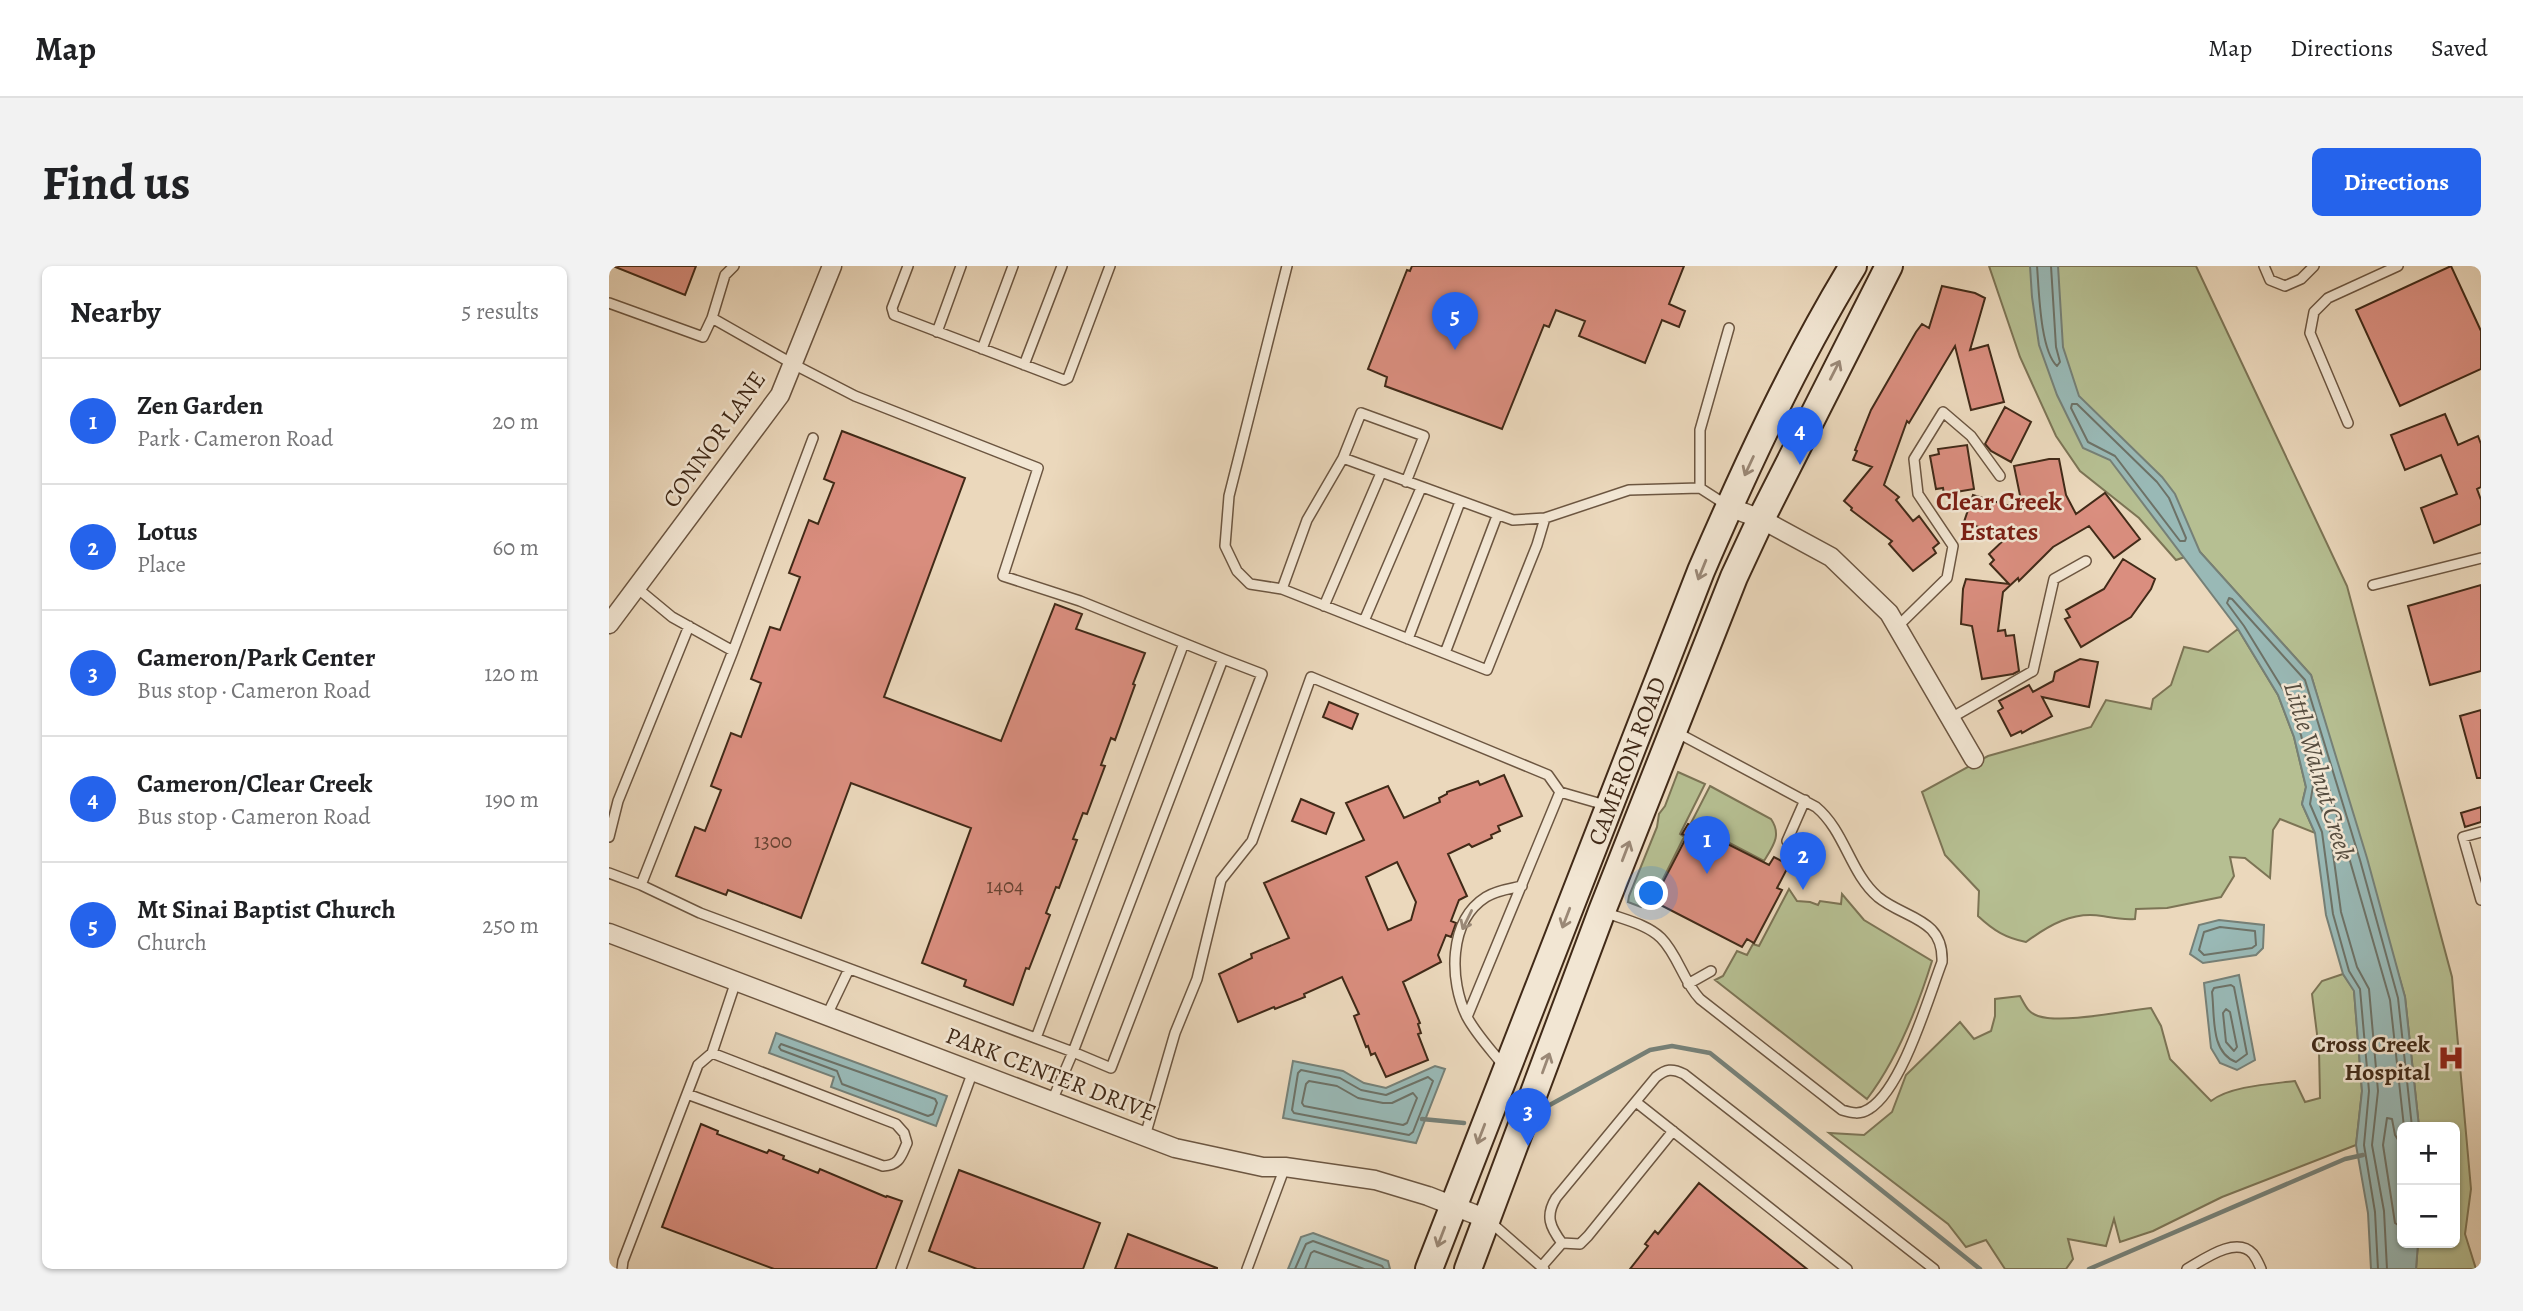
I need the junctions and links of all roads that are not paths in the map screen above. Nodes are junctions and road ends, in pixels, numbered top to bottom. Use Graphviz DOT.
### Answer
graph roads {
  1 [pos="734,266"];
  2 [pos="832,266"];
  3 [pos="908,266"];
  4 [pos="961,266"];
  5 [pos="1013,266"];
  6 [pos="1062,266"];
  7 [pos="1110,266"];
  8 [pos="1287,266"];
  9 [pos="1853,266"];
  10 [pos="1889,266"];
  11 [pos="2263,266"];
  12 [pos="2314,266"];
  13 [pos="2398,266"];
  14 [pos="609,303"];
  15 [pos="712,318"];
  16 [pos="1729,328"];
  17 [pos="937,332"];
  18 [pos="982,349"];
  19 [pos="793,365"];
  20 [pos="1024,365"];
  21 [pos="2349,423"];
  22 [pos="813,438"];
  23 [pos="1343,458"];
  24 [pos="1381,473"];
  25 [pos="2000,475"];
  26 [pos="1406,482"];
  27 [pos="1421,488"];
  28 [pos="1700,488"];
  29 [pos="1460,502"];
  30 [pos="1729,507"];
  31 [pos="1497,516"];
  32 [pos="1545,518"];
  33 [pos="1761,519"];
  34 [pos="2481,558"];
  35 [pos="2086,561"];
  36 [pos="2373,585"];
  37 [pos="637,588"];
  38 [pos="1282,589"];
  39 [pos="1324,606"];
  40 [pos="1364,621"];
  41 [pos="609,624"];
  42 [pos="689,626"];
  43 [pos="1897,627"];
  44 [pos="1408,639"];
  45 [pos="1184,642"];
  46 [pos="733,651"];
  47 [pos="1445,653"];
  48 [pos="1223,659"];
  49 [pos="1951,718"];
  50 [pos="1672,730"];
  51 [pos="1974,759"];
  52 [pos="1560,792"];
  53 [pos="1805,800"];
  54 [pos="1610,806"];
  55 [pos="2481,832"];
  56 [pos="609,837"];
  57 [pos="1787,841"];
  58 [pos="609,873"];
  59 [pos="641,885"];
  60 [pos="1522,886"];
  61 [pos="2481,900"];
  62 [pos="1602,911"];
  63 [pos="609,933"];
  64 [pos="849,969"];
  65 [pos="1711,971"];
  66 [pos="736,981"];
  67 [pos="1688,984"];
  68 [pos="827,1015"];
  69 [pos="1467,1017"];
  70 [pos="1036,1038"];
  71 [pos="1073,1052"];
  72 [pos="712,1053"];
  73 [pos="1506,1070"];
  74 [pos="973,1071"];
  75 [pos="687,1094"];
  76 [pos="1052,1101"];
  77 [pos="1636,1102"];
  78 [pos="1673,1131"];
  79 [pos="1145,1136"];
  80 [pos="1285,1167"];
  81 [pos="1453,1205"];
  82 [pos="1487,1219"];
  83 [pos="1562,1242"];
  84 [pos="1543,1268"];
  85 [pos="622,1269"];
  86 [pos="901,1269"];
  87 [pos="1247,1269"];
  88 [pos="1429,1269"];
  89 [pos="1468,1269"];
  90 [pos="1847,1269"];
  91 [pos="1934,1269"];
  92 [pos="2187,1269"];
  93 [pos="2261,1269"];
  1 -- 15 [label="lane"];
  2 -- 19 [label="street, CONNOR LANE"];
  3 -- 17 [label="lane"];
  4 -- 17 [label="lane"];
  5 -- 18 [label="lane"];
  6 -- 20 [label="lane"];
  7 -- 20 [label="lane"];
  8 -- 38 [label="lane"];
  9 -- 30 [label="main road, CAMERON ROAD, one-way"];
  33 -- 10 [label="main road, CAMERON ROAD, one-way"];
  11 -- 12 [label="lane"];
  13 -- 21 [label="lane"];
  14 -- 15 [label="lane"];
  15 -- 19 [label="lane"];
  16 -- 28 [label="lane"];
  17 -- 18 [label="lane"];
  18 -- 20 [label="lane"];
  19 -- 37 [label="street, CONNOR LANE"];
  19 -- 45 [label="lane"];
  22 -- 46 [label="lane"];
  23 -- 24 [label="lane"];
  23 -- 26 [label="lane"];
  23 -- 38 [label="lane"];
  24 -- 26 [label="lane"];
  24 -- 39 [label="lane"];
  25 -- 43 [label="lane"];
  26 -- 27 [label="lane"];
  27 -- 29 [label="lane"];
  27 -- 40 [label="lane"];
  28 -- 30 [label="lane"];
  28 -- 32 [label="lane"];
  29 -- 31 [label="lane"];
  29 -- 44 [label="lane"];
  30 -- 33 [label="street"];
  30 -- 54 [label="main road, CAMERON ROAD, one-way"];
  31 -- 32 [label="lane"];
  31 -- 47 [label="lane"];
  32 -- 47 [label="lane"];
  33 -- 43 [label="street"];
  33 -- 50 [label="main road, CAMERON ROAD"];
  34 -- 36 [label="lane"];
  35 -- 49 [label="lane"];
  37 -- 41 [label="street, CONNOR LANE"];
  37 -- 42 [label="lane"];
  38 -- 39 [label="lane"];
  39 -- 40 [label="lane"];
  40 -- 44 [label="lane"];
  42 -- 46 [label="lane"];
  42 -- 56 [label="lane"];
  43 -- 49 [label="street"];
  44 -- 47 [label="lane"];
  45 -- 48 [label="lane"];
  45 -- 70 [label="lane"];
  46 -- 59 [label="lane"];
  48 -- 71 [label="lane"];
  48 -- 71 [label="lane"];
  49 -- 51 [label="street"];
  50 -- 53 [label="lane"];
  62 -- 50 [label="main road, CAMERON ROAD, one-way"];
  52 -- 54 [label="lane"];
  52 -- 60 [label="lane"];
  52 -- 79 [label="lane"];
  53 -- 57 [label="lane"];
  53 -- 67 [label="lane"];
  54 -- 73 [label="main road, CAMERON ROAD, one-way"];
  55 -- 61 [label="lane"];
  58 -- 59 [label="lane"];
  59 -- 64 [label="lane"];
  60 -- 69 [label="lane"];
  60 -- 69 [label="lane, one-way"];
  62 -- 67 [label="lane"];
  82 -- 62 [label="main road, CAMERON ROAD, one-way"];
  63 -- 66 [label="street, PARK CENTER DRIVE"];
  64 -- 68 [label="lane"];
  64 -- 70 [label="lane"];
  65 -- 67 [label="lane"];
  66 -- 68 [label="street, PARK CENTER DRIVE"];
  66 -- 72 [label="lane"];
  68 -- 74 [label="street, PARK CENTER DRIVE"];
  69 -- 73 [label="lane"];
  70 -- 71 [label="lane"];
  71 -- 76 [label="lane"];
  72 -- 75 [label="lane"];
  72 -- 75 [label="lane"];
  73 -- 81 [label="main road, CAMERON ROAD, one-way"];
  74 -- 76 [label="street, PARK CENTER DRIVE"];
  74 -- 86 [label="lane"];
  75 -- 85 [label="lane"];
  76 -- 79 [label="street, PARK CENTER DRIVE"];
  77 -- 78 [label="lane"];
  77 -- 83 [label="lane"];
  77 -- 91 [label="lane"];
  78 -- 83 [label="lane"];
  78 -- 90 [label="lane"];
  79 -- 80 [label="street, PARK CENTER DRIVE"];
  80 -- 81 [label="street, PARK CENTER DRIVE"];
  80 -- 87 [label="lane"];
  81 -- 82 [label="street, PARK CENTER DRIVE"];
  81 -- 88 [label="main road, CAMERON ROAD, one-way"];
  82 -- 84 [label="lane"];
  82 -- 89 [label="main road, CAMERON ROAD"];
  83 -- 84 [label="lane"];
  92 -- 93 [label="lane"];
}
